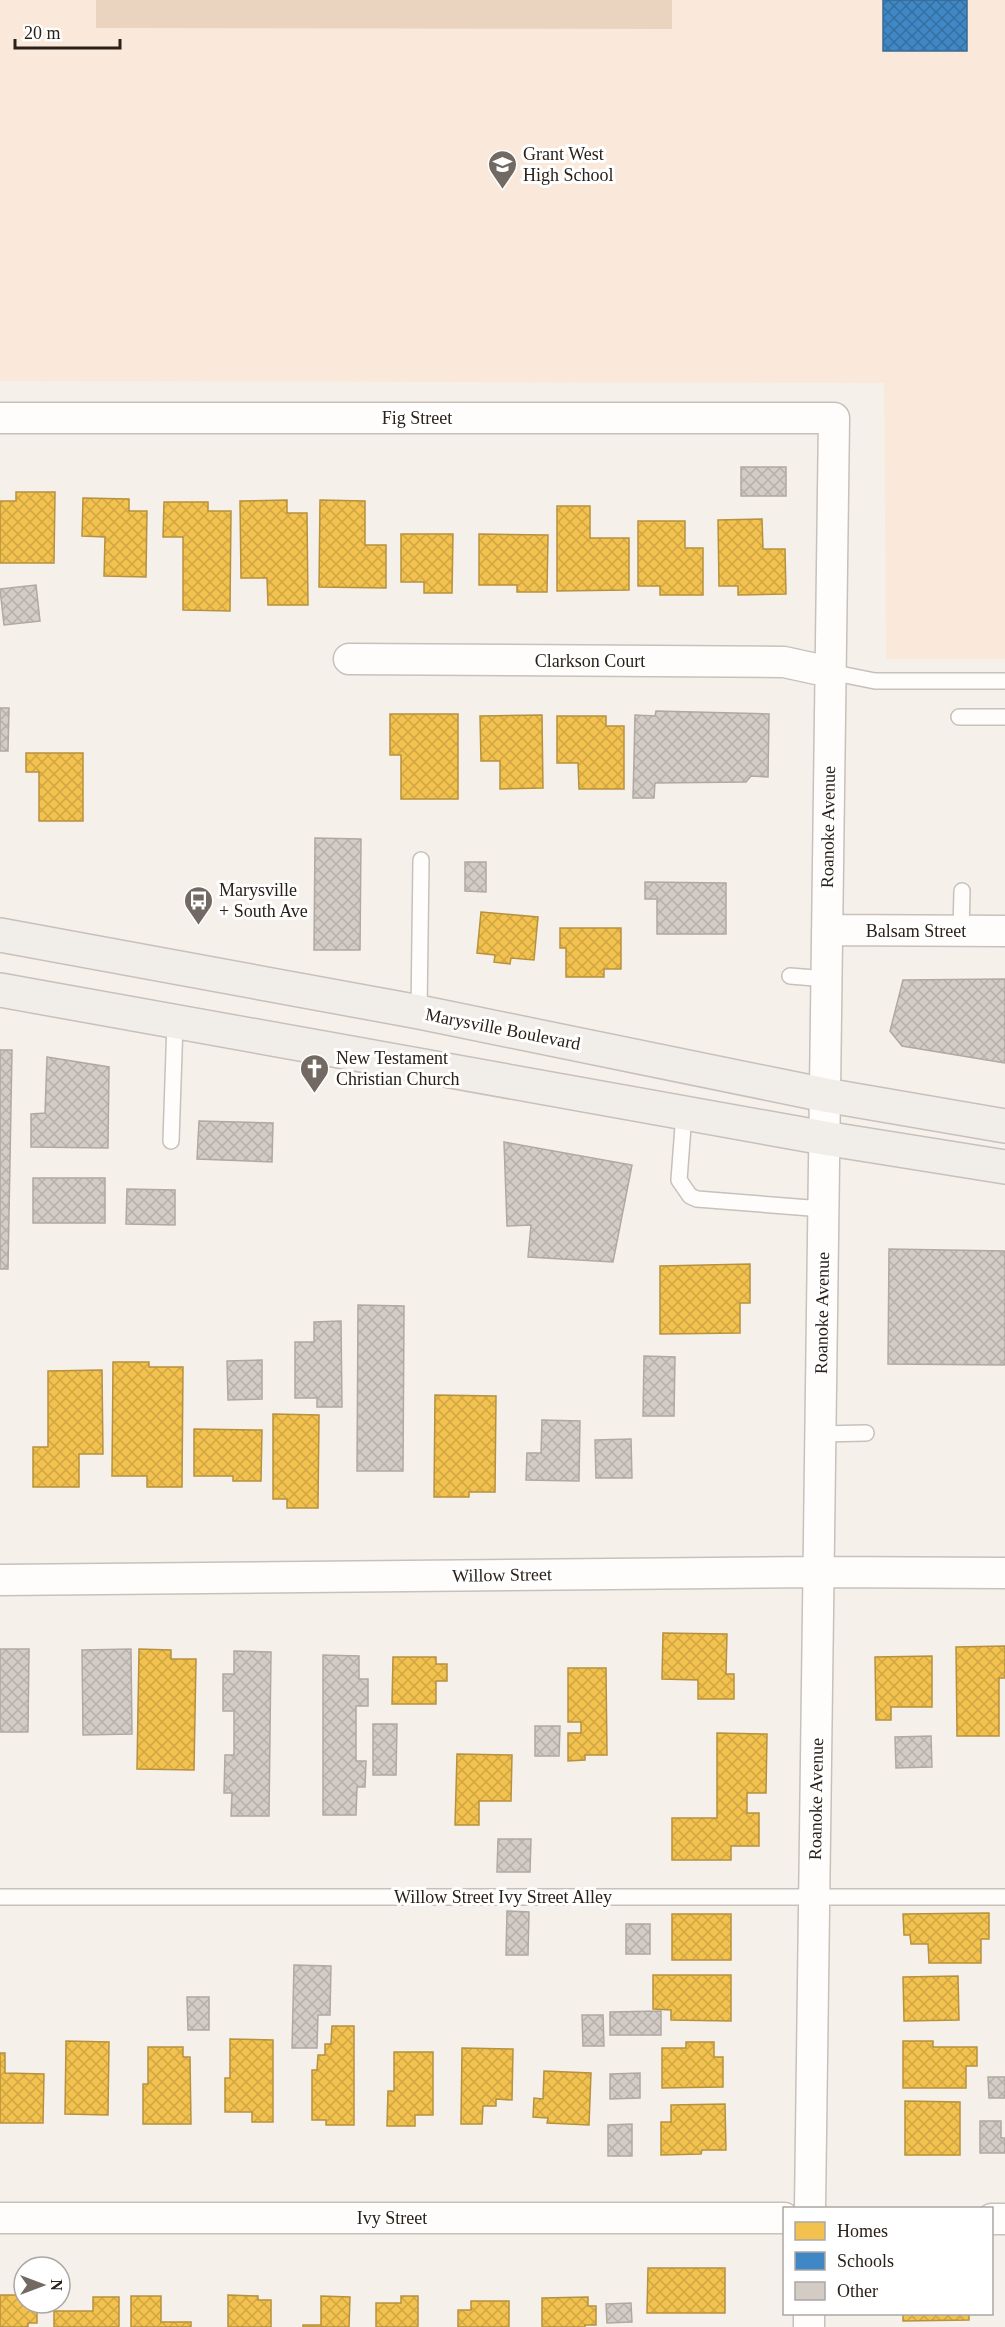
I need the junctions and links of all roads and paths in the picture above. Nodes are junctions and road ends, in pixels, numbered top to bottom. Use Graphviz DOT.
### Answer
graph roads {
  1 [pos="0,418"];
  2 [pos="834,418"];
  3 [pos="349,659"];
  4 [pos="830,672"];
  5 [pos="1005,681"];
  6 [pos="959,717"];
  7 [pos="1005,717"];
  8 [pos="421,860"];
  9 [pos="962,891"];
  10 [pos="827,930"];
  11 [pos="961,931"];
  12 [pos="1005,931"];
  13 [pos="0,935"];
  14 [pos="790,976"];
  15 [pos="826,979"];
  16 [pos="0,990"];
  17 [pos="419,1012"];
  18 [pos="175,1022"];
  19 [pos="825,1095"];
  20 [pos="684,1113"];
  21 [pos="1005,1126"];
  22 [pos="824,1138"];
  23 [pos="171,1141"];
  24 [pos="1005,1167"];
  25 [pos="823,1209"];
  26 [pos="866,1433"];
  27 [pos="820,1434"];
  28 [pos="818,1572"];
  29 [pos="1005,1573"];
  30 [pos="0,1580"];
  31 [pos="0,1897"];
  32 [pos="814,1897"];
  33 [pos="1005,1897"];
  34 [pos="810,2207"];
  35 [pos="0,2218"];
  36 [pos="783,2218"];
  1 -- 2 [label="street, Fig Street"];
  2 -- 4 [label="street, Roanoke Avenue"];
  3 -- 4 [label="street, Clarkson Court"];
  4 -- 5 [label="lane"];
  4 -- 10 [label="street, Roanoke Avenue"];
  6 -- 7 [label="lane"];
  8 -- 17 [label="lane"];
  9 -- 11 [label="lane"];
  10 -- 11 [label="street, Balsam Street"];
  10 -- 15 [label="street, Roanoke Avenue"];
  11 -- 12 [label="street, Balsam Street"];
  13 -- 17 [label="main road, Marysville Boulevard"];
  14 -- 15 [label="lane"];
  15 -- 19 [label="street, Roanoke Avenue"];
  16 -- 18 [label="main road"];
  17 -- 19 [label="main road, Marysville Boulevard"];
  18 -- 20 [label="main road"];
  18 -- 23 [label="lane"];
  19 -- 21 [label="main road, Marysville Boulevard"];
  19 -- 22 [label="street, Roanoke Avenue"];
  20 -- 22 [label="main road"];
  20 -- 25 [label="lane"];
  22 -- 24 [label="main road"];
  22 -- 25 [label="street, Roanoke Avenue"];
  25 -- 27 [label="street, Roanoke Avenue"];
  26 -- 27 [label="lane"];
  27 -- 28 [label="street, Roanoke Avenue"];
  28 -- 29 [label="street, Willow Street"];
  28 -- 30 [label="street, Willow Street"];
  28 -- 32 [label="street, Roanoke Avenue"];
  31 -- 32 [label="lane, Willow Street Ivy Street Alley"];
  32 -- 33 [label="lane, Willow Street Ivy Street Alley"];
  32 -- 34 [label="street, Roanoke Avenue"];
  35 -- 36 [label="street, Ivy Street"];
}
